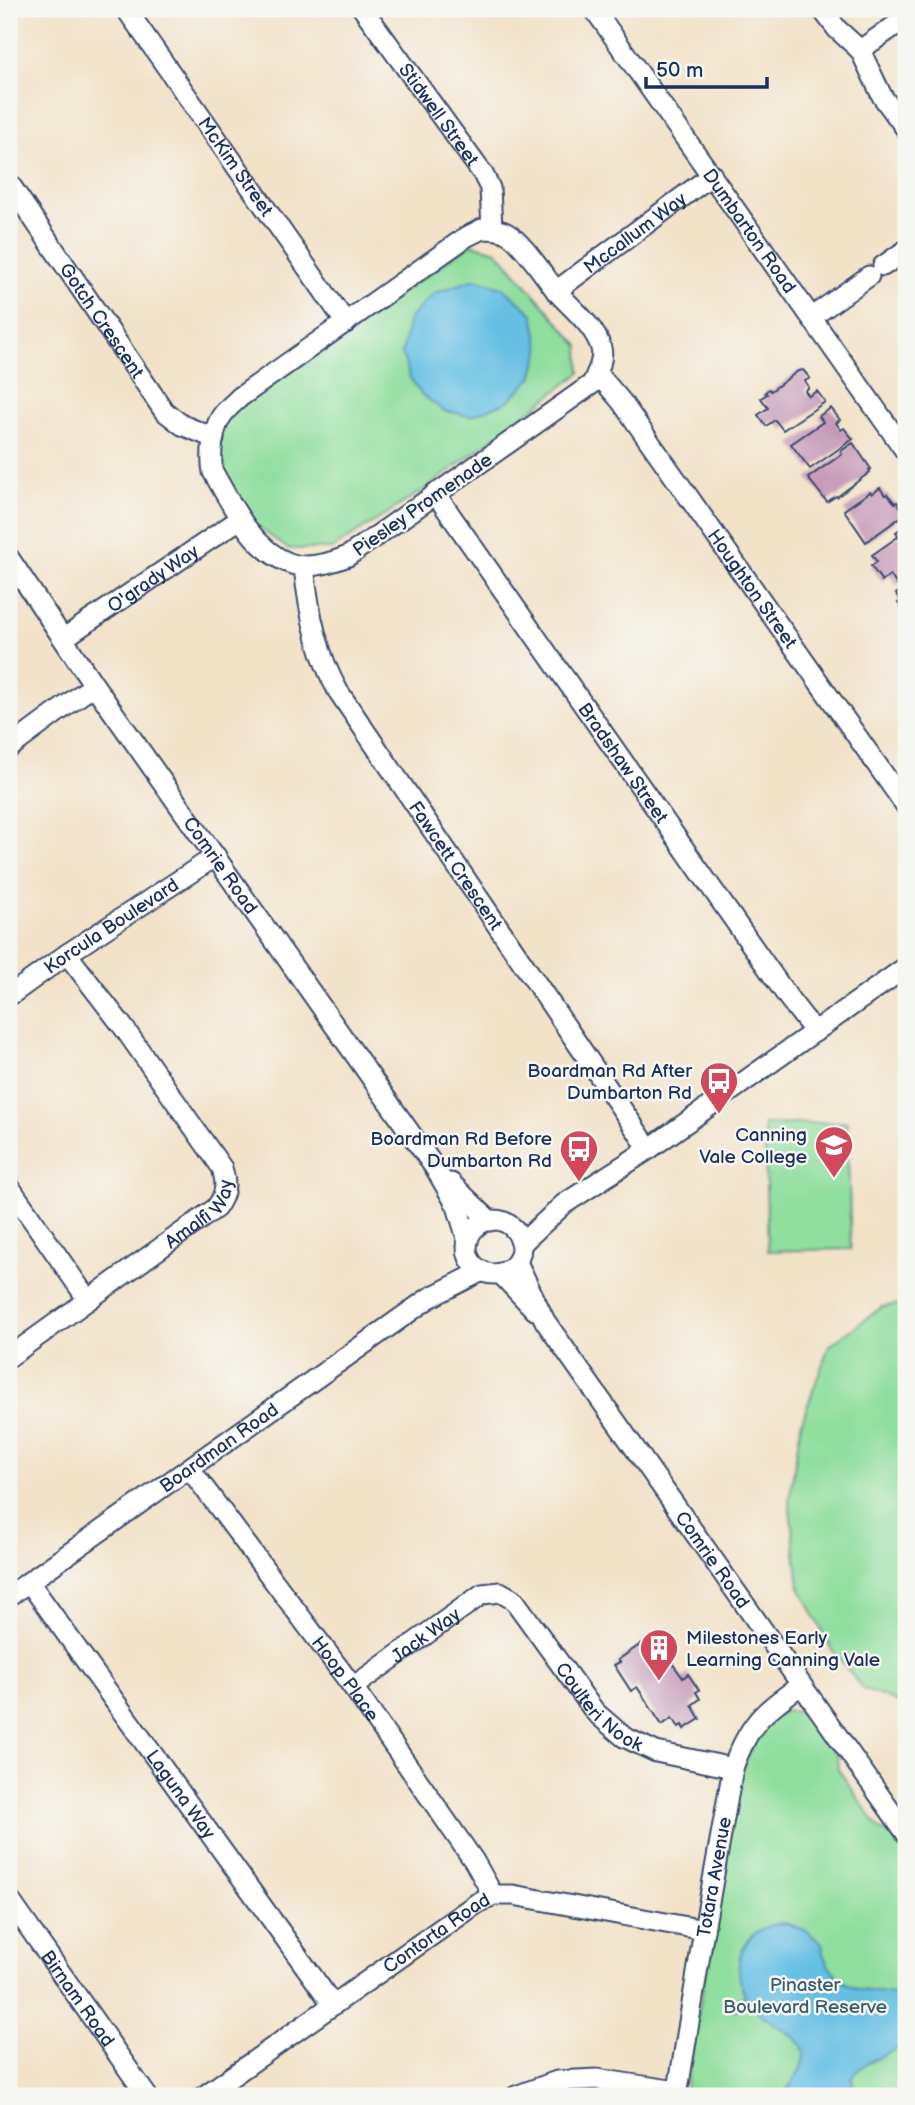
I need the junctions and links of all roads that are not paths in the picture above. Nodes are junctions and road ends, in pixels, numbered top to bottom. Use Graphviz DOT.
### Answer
graph roads {
  1 [pos="126,9"];
  2 [pos="363,9"];
  3 [pos="594,9"];
  4 [pos="822,9"];
  5 [pos="906,18"];
  6 [pos="860,50"];
  7 [pos="906,129"];
  8 [pos="712,175"];
  9 [pos="9,183"];
  10 [pos="492,229"];
  11 [pos="906,250"];
  12 [pos="556,291"];
  13 [pos="811,317"];
  14 [pos="346,323"];
  15 [pos="597,373"];
  16 [pos="214,438"];
  17 [pos="906,452"];
  18 [pos="435,493"];
  19 [pos="240,519"];
  20 [pos="9,558"];
  21 [pos="304,566"];
  22 [pos="64,638"];
  23 [pos="94,685"];
  24 [pos="9,748"];
  25 [pos="906,806"];
  26 [pos="216,856"];
  27 [pos="67,954"];
  28 [pos="906,967"];
  29 [pos="9,996"];
  30 [pos="815,1032"];
  31 [pos="649,1149"];
  32 [pos="435,1168"];
  33 [pos="9,1186"];
  34 [pos="565,1204"];
  35 [pos="499,1223"];
  36 [pos="468,1246"];
  37 [pos="519,1253"];
  38 [pos="491,1272"];
  39 [pos="429,1298"];
  40 [pos="88,1300"];
  41 [pos="545,1321"];
  42 [pos="9,1357"];
  43 [pos="190,1469"];
  44 [pos="29,1582"];
  45 [pos="500,1592"];
  46 [pos="9,1596"];
  47 [pos="801,1685"];
  48 [pos="353,1687"];
  49 [pos="733,1768"];
  50 [pos="906,1833"];
  51 [pos="493,1895"];
  52 [pos="9,1899"];
  53 [pos="704,1930"];
  54 [pos="333,2005"];
  55 [pos="677,2094"];
  56 [pos="147,2096"];
  57 [pos="204,2096"];
  58 [pos="516,2096"];
  1 -- 14 [label="street, McKim Street"];
  2 -- 10 [label="street, Stidwell Street"];
  3 -- 8 [label="street, Dumbarton Road"];
  4 -- 6 [label="street"];
  5 -- 6 [label="street"];
  6 -- 7 [label="street"];
  8 -- 12 [label="street, Mccallum Way"];
  8 -- 13 [label="street, Dumbarton Road"];
  9 -- 16 [label="street, Gotch Crescent"];
  10 -- 12 [label="street"];
  10 -- 14 [label="street"];
  11 -- 13 [label="street"];
  12 -- 15 [label="street"];
  13 -- 17 [label="street, Dumbarton Road"];
  14 -- 16 [label="street"];
  15 -- 18 [label="street, Piesley Promenade"];
  15 -- 25 [label="street, Houghton Street"];
  16 -- 19 [label="street"];
  18 -- 21 [label="street, Piesley Promenade"];
  18 -- 30 [label="street, Bradshaw Street"];
  19 -- 21 [label="street"];
  19 -- 22 [label="street, O'grady Way"];
  20 -- 22 [label="street, Comrie Road"];
  21 -- 31 [label="street, Fawcett Crescent"];
  22 -- 23 [label="street, Comrie Road"];
  23 -- 24 [label="street"];
  23 -- 26 [label="street, Comrie Road"];
  26 -- 27 [label="street, Korcula Boulevard"];
  26 -- 32 [label="street, Comrie Road"];
  27 -- 29 [label="street, Korcula Boulevard"];
  27 -- 40 [label="street, Amalfi Way"];
  28 -- 30 [label="street, Boardman Road"];
  30 -- 31 [label="street, Boardman Road"];
  31 -- 34 [label="street, Boardman Road"];
  32 -- 35 [label="street, Comrie Road"];
  32 -- 36 [label="street, Comrie Road"];
  33 -- 40 [label="street"];
  34 -- 35 [label="street, Boardman Road"];
  34 -- 37 [label="street, Boardman Road"];
  35 -- 36 [label="street, Boardman Road"];
  35 -- 37 [label="street"];
  36 -- 38 [label="street"];
  36 -- 39 [label="street, Boardman Road"];
  37 -- 38 [label="street, Boardman Road"];
  37 -- 41 [label="street, Comrie Road"];
  38 -- 39 [label="street, Boardman Road"];
  38 -- 41 [label="street, Comrie Road"];
  39 -- 43 [label="street, Boardman Road"];
  40 -- 42 [label="street, Amalfi Way"];
  41 -- 47 [label="street, Comrie Road"];
  43 -- 44 [label="street, Boardman Road"];
  43 -- 48 [label="street, Hoop Place"];
  44 -- 46 [label="street, Boardman Road"];
  44 -- 54 [label="street, Laguna Way"];
  45 -- 48 [label="street, Jack Way"];
  45 -- 49 [label="street, Coulteri Nook"];
  47 -- 49 [label="street, Totara Avenue"];
  47 -- 50 [label="street, Comrie Road"];
  48 -- 51 [label="street, Hoop Place"];
  49 -- 53 [label="street, Totara Avenue"];
  51 -- 53 [label="street, Contorta Road"];
  51 -- 54 [label="street, Contorta Road"];
  52 -- 56 [label="street, Birnam Road"];
  53 -- 55 [label="street, Totara Avenue"];
  54 -- 57 [label="street, Contorta Road"];
  55 -- 58 [label="street"];
}
